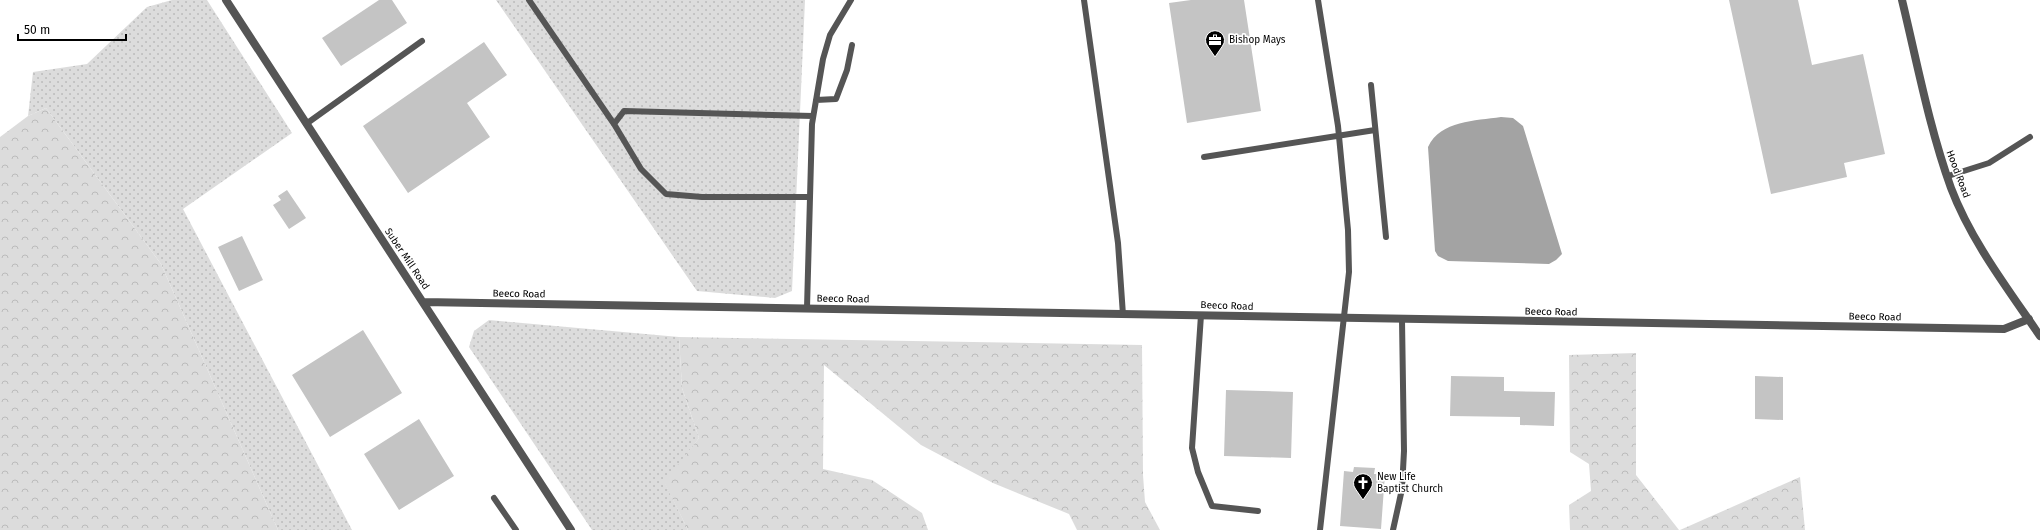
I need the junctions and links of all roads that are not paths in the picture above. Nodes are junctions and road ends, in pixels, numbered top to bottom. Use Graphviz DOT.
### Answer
graph roads {
  1 [pos="226,0"];
  2 [pos="529,0"];
  3 [pos="851,0"];
  4 [pos="1084,0"];
  5 [pos="1318,0"];
  6 [pos="1902,0"];
  7 [pos="422,41"];
  8 [pos="852,45"];
  9 [pos="1371,85"];
  10 [pos="816,100"];
  11 [pos="813,116"];
  12 [pos="306,124"];
  13 [pos="614,124"];
  14 [pos="1375,130"];
  15 [pos="1339,136"];
  16 [pos="2030,137"];
  17 [pos="1204,157"];
  18 [pos="1948,176"];
  19 [pos="810,197"];
  20 [pos="1386,237"];
  21 [pos="423,302"];
  22 [pos="807,308"];
  23 [pos="1123,315"];
  24 [pos="1201,315"];
  25 [pos="1344,319"];
  26 [pos="2029,319"];
  27 [pos="1402,320"];
  28 [pos="2040,336"];
  29 [pos="494,498"];
  30 [pos="1258,511"];
  31 [pos="516,530"];
  32 [pos="570,530"];
  33 [pos="1320,530"];
  34 [pos="1393,530"];
  1 -- 12 [label="street, Suber Mill Road"];
  2 -- 13 [label="lane"];
  3 -- 10 [label="lane"];
  4 -- 23 [label="lane"];
  5 -- 15 [label="lane"];
  6 -- 18 [label="street, Hood Road"];
  7 -- 12 [label="lane"];
  8 -- 10 [label="lane"];
  9 -- 14 [label="lane"];
  10 -- 11 [label="lane"];
  11 -- 13 [label="lane"];
  11 -- 19 [label="lane"];
  12 -- 21 [label="street, Suber Mill Road"];
  13 -- 19 [label="lane"];
  14 -- 15 [label="lane"];
  14 -- 20 [label="lane"];
  15 -- 17 [label="lane"];
  15 -- 25 [label="lane"];
  16 -- 18 [label="lane"];
  18 -- 26 [label="street, Hood Road"];
  19 -- 22 [label="lane"];
  21 -- 22 [label="street, Beeco Road"];
  21 -- 32 [label="street, Suber Mill Road"];
  22 -- 23 [label="street, Beeco Road"];
  23 -- 24 [label="street, Beeco Road"];
  24 -- 25 [label="street, Beeco Road"];
  24 -- 30 [label="lane"];
  25 -- 27 [label="street, Beeco Road"];
  25 -- 33 [label="lane"];
  26 -- 27 [label="street, Beeco Road"];
  26 -- 28 [label="street, Hood Road"];
  27 -- 34 [label="lane"];
  29 -- 31 [label="lane"];
}
